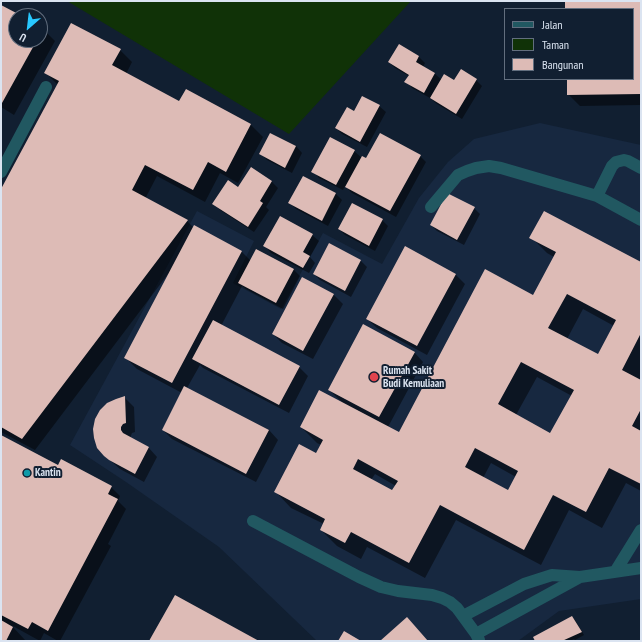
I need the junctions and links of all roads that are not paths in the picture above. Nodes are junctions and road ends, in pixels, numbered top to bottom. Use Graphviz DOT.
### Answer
graph roads {
  1 [pos="46,87"];
  2 [pos="3,164"];
  3 [pos="641,168"];
  4 [pos="597,196"];
  5 [pos="431,207"];
  6 [pos="641,220"];
  7 [pos="253,521"];
  8 [pos="641,530"];
  9 [pos="641,568"];
  10 [pos="615,572"];
  11 [pos="580,577"];
  12 [pos="463,616"];
  13 [pos="478,638"];
  1 -- 2 [label="street"];
  3 -- 4 [label="street"];
  4 -- 5 [label="street"];
  4 -- 6 [label="street"];
  7 -- 12 [label="street"];
  8 -- 10 [label="street"];
  9 -- 10 [label="street"];
  10 -- 11 [label="street"];
  11 -- 12 [label="street"];
  11 -- 13 [label="street"];
  12 -- 13 [label="street"];
}
